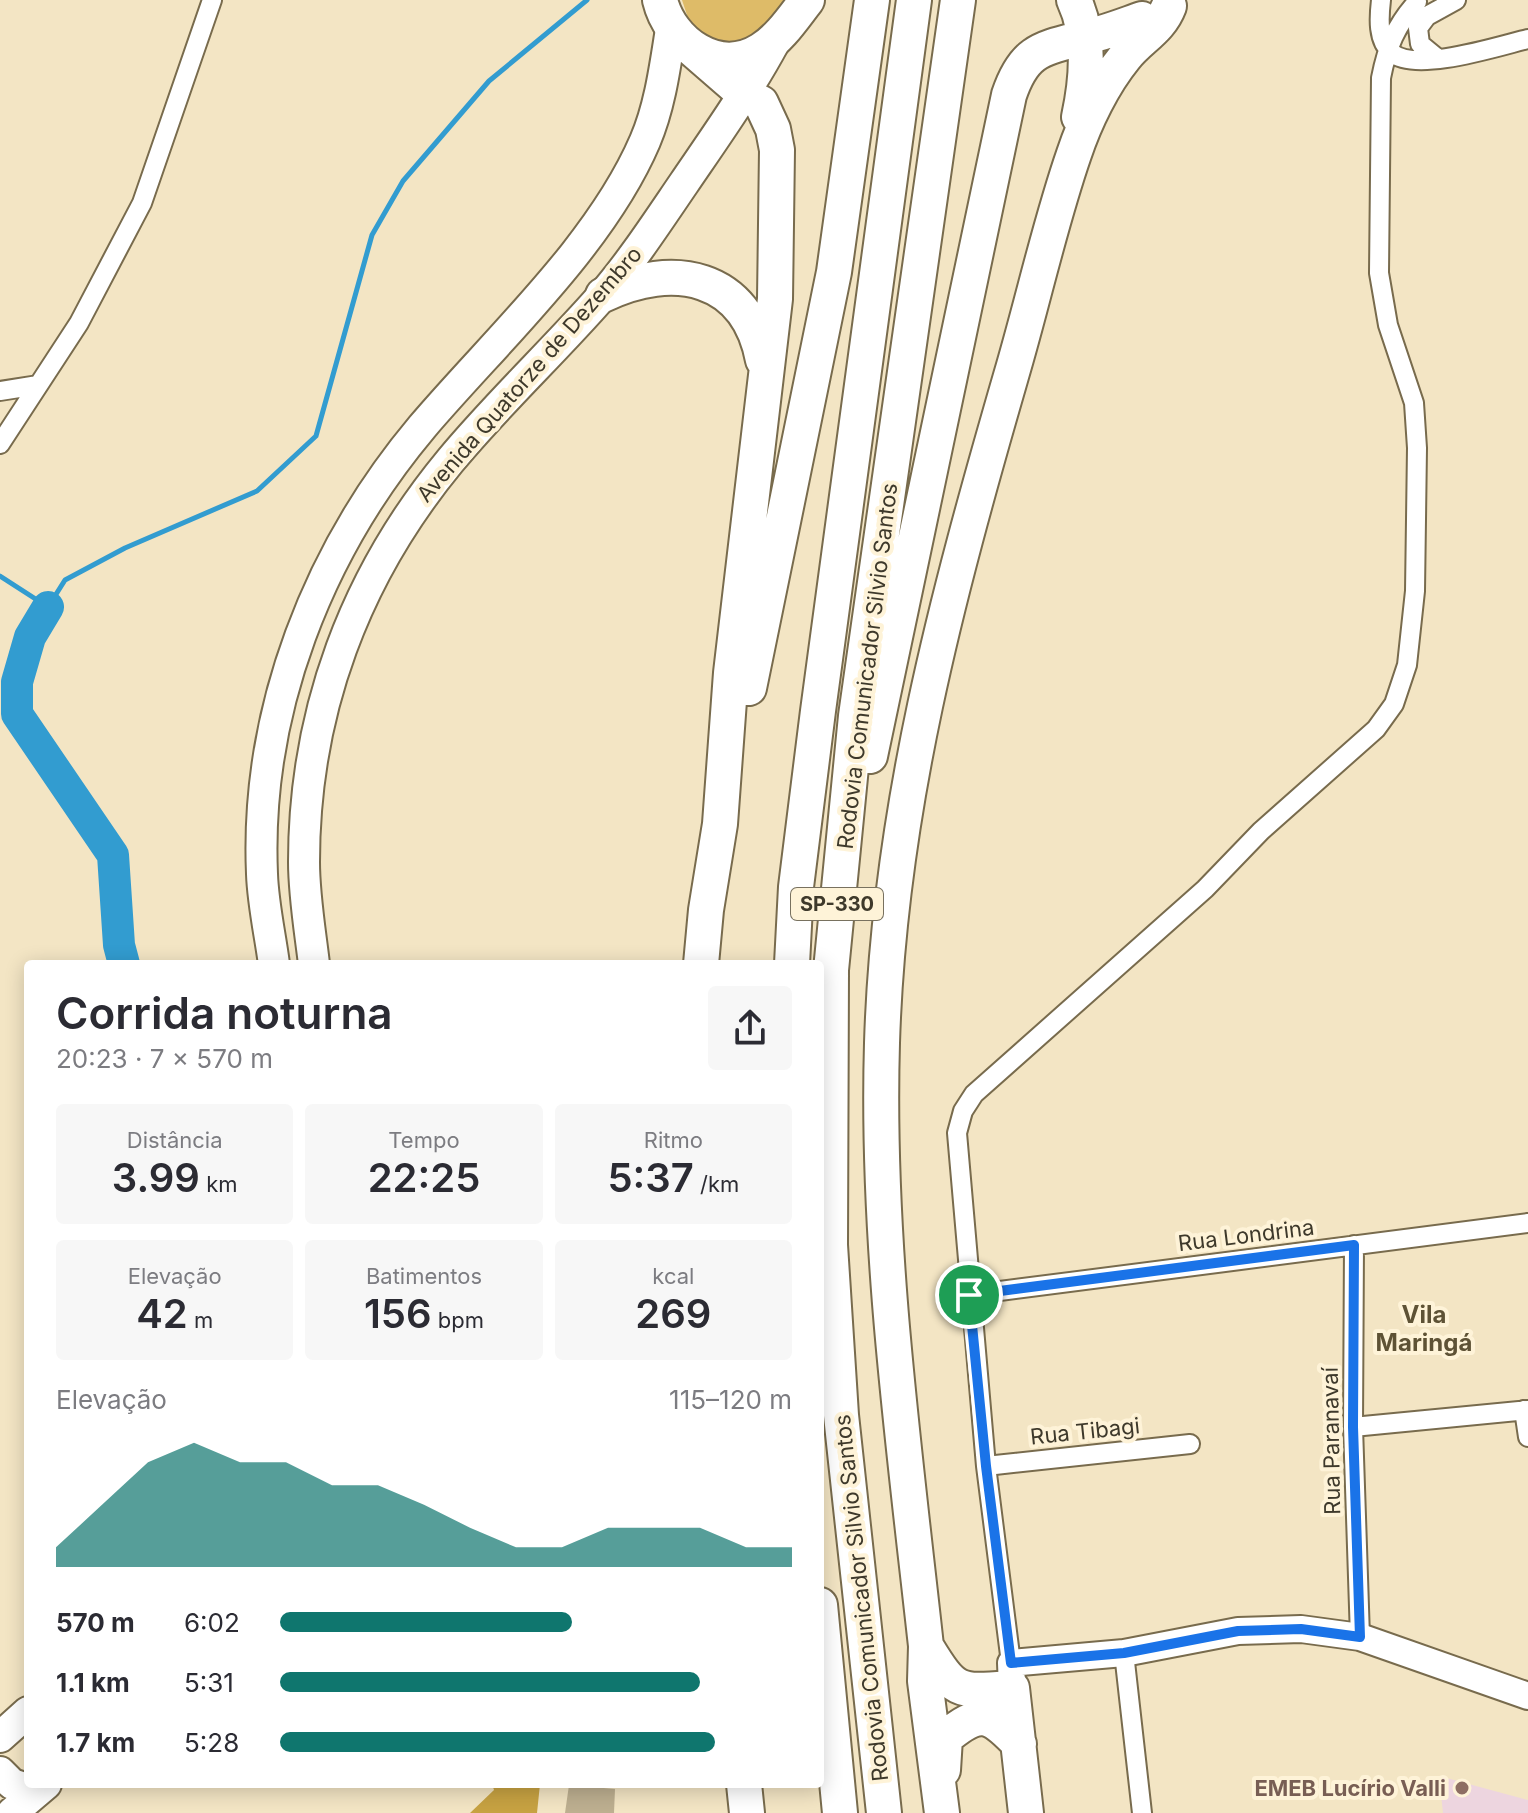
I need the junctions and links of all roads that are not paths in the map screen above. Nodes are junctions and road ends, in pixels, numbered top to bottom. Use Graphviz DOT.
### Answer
graph roads {
  1 [pos="212,0"];
  2 [pos="872,0"];
  3 [pos="914,0"];
  4 [pos="958,0"];
  5 [pos="1074,0"];
  6 [pos="1086,0"];
  7 [pos="1381,0"];
  8 [pos="1450,0"];
  9 [pos="1458,0"];
  10 [pos="1421,1"];
  11 [pos="1162,9"];
  12 [pos="791,16"];
  13 [pos="667,19"];
  14 [pos="1084,38"];
  15 [pos="1528,39"];
  16 [pos="1387,48"];
  17 [pos="1437,58"];
  18 [pos="1403,59"];
  19 [pos="1383,91"];
  20 [pos="745,95"];
  21 [pos="1075,151"];
  22 [pos="603,295"];
  23 [pos="767,382"];
  24 [pos="38,385"];
  25 [pos="0,391"];
  26 [pos="0,444"];
  27 [pos="304,623"];
  28 [pos="305,820"];
  29 [pos="720,824"];
  30 [pos="844,849"];
  31 [pos="262,876"];
  32 [pos="273,960"];
  33 [pos="283,960"];
  34 [pos="314,960"];
  35 [pos="701,960"];
  36 [pos="792,960"];
  37 [pos="1528,1223"];
  38 [pos="1354,1245"];
  39 [pos="969,1295"];
  40 [pos="1526,1410"];
  41 [pos="1353,1427"];
  42 [pos="1528,1437"];
  43 [pos="1190,1444"];
  44 [pos="986,1466"];
  45 [pos="1360,1637"];
  46 [pos="926,1646"];
  47 [pos="824,1647"];
  48 [pos="1124,1653"];
  49 [pos="1012,1676"];
  50 [pos="969,1691"];
  51 [pos="1528,1696"];
  52 [pos="24,1716"];
  53 [pos="945,1738"];
  54 [pos="2,1739"];
  55 [pos="1019,1744"];
  56 [pos="0,1772"];
  57 [pos="24,1786"];
  58 [pos="41,1788"];
  59 [pos="744,1788"];
  60 [pos="12,1813"];
  61 [pos="747,1813"];
  62 [pos="840,1813"];
  63 [pos="884,1813"];
  64 [pos="942,1813"];
  65 [pos="1026,1813"];
  66 [pos="1142,1813"];
  1 -- 24 [label="street"];
  2 -- 29 [label="highway"];
  3 -- 36 [label="highway, Rodovia Comunicador Silvio Santos / SP-330"];
  4 -- 30 [label="highway, Rodovia Comunicador Silvio Santos / SP-330"];
  5 -- 14 [label="highway"];
  6 -- 11 [label="highway"];
  7 -- 16 [label="street"];
  8 -- 9 [label="street"];
  9 -- 17 [label="street"];
  10 -- 16 [label="street"];
  11 -- 14 [label="highway"];
  11 -- 21 [label="highway"];
  12 -- 13 [label="highway"];
  12 -- 20 [label="main road, Avenida Quatorze de Dezembro"];
  13 -- 20 [label="highway"];
  13 -- 27 [label="main road, Avenida Quatorze de Dezembro"];
  14 -- 21 [label="highway"];
  14 -- 30 [label="highway"];
  15 -- 17 [label="street"];
  16 -- 18 [label="street"];
  16 -- 19 [label="street"];
  17 -- 18 [label="street"];
  18 -- 19 [label="street"];
  19 -- 39 [label="street"];
  20 -- 22 [label="main road, Avenida Quatorze de Dezembro"];
  20 -- 23 [label="highway"];
  21 -- 46 [label="highway"];
  22 -- 23 [label="highway"];
  22 -- 28 [label="main road, Avenida Quatorze de Dezembro"];
  23 -- 29 [label="highway"];
  24 -- 25 [label="street"];
  24 -- 26 [label="street"];
  27 -- 28 [label="main road"];
  27 -- 31 [label="main road, Avenida Quatorze de Dezembro"];
  28 -- 34 [label="main road, Avenida Quatorze de Dezembro"];
  29 -- 35 [label="highway"];
  30 -- 63 [label="highway, Rodovia Comunicador Silvio Santos / SP-330"];
  31 -- 32 [label="main road, Avenida Quatorze de Dezembro"];
  31 -- 33 [label="main road"];
  37 -- 38 [label="street, Rua Londrina"];
  38 -- 39 [label="street, Rua Londrina"];
  38 -- 41 [label="street, Rua Paranavaí"];
  39 -- 44 [label="street"];
  40 -- 41 [label="street"];
  40 -- 42 [label="street"];
  41 -- 45 [label="street, Rua Paranavaí"];
  43 -- 44 [label="street, Rua Tibagi"];
  44 -- 49 [label="street"];
  45 -- 48 [label="main road"];
  45 -- 51 [label="main road"];
  46 -- 50 [label="highway"];
  46 -- 64 [label="highway"];
  47 -- 62 [label="highway, Rodovia Comunicador Silvio Santos"];
  48 -- 49 [label="main road"];
  48 -- 66 [label="street"];
  49 -- 50 [label="highway"];
  49 -- 55 [label="highway"];
  50 -- 53 [label="highway"];
  52 -- 54 [label="main road"];
  53 -- 55 [label="highway"];
  53 -- 64 [label="highway"];
  55 -- 65 [label="highway"];
  56 -- 57 [label="main road"];
  58 -- 60 [label="main road"];
  59 -- 61 [label="highway"];
}
